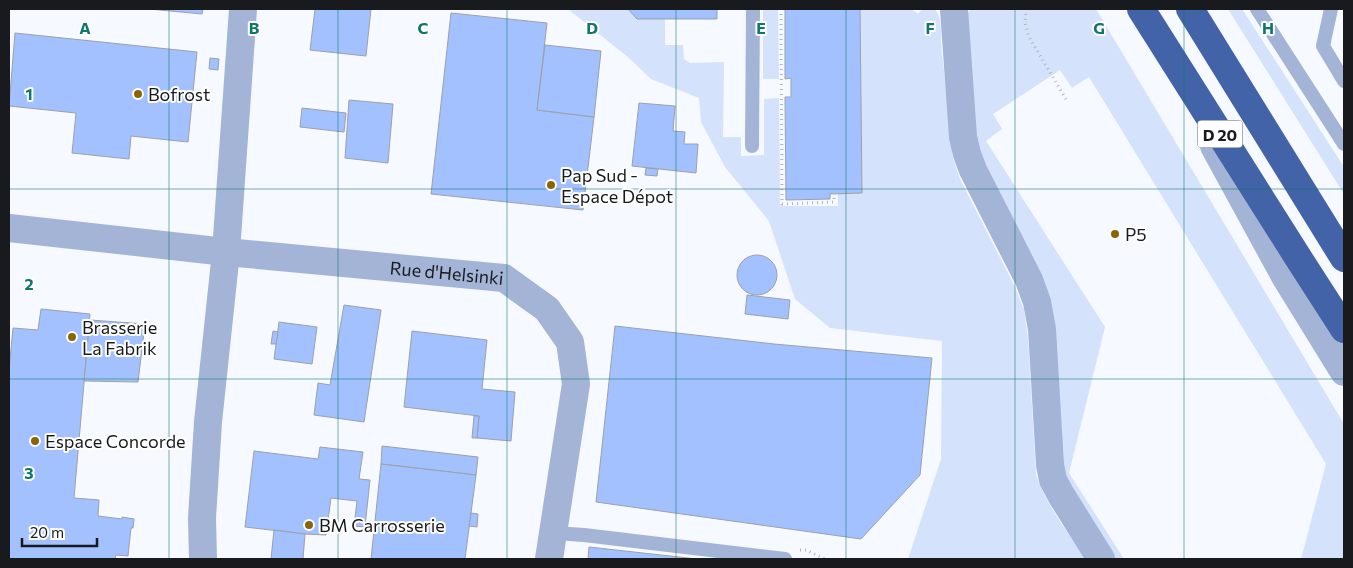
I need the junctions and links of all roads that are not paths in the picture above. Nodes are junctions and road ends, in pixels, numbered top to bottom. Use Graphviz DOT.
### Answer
graph roads {
  1 [pos="244,9"];
  2 [pos="753,9"];
  3 [pos="954,9"];
  4 [pos="1140,9"];
  5 [pos="1191,9"];
  6 [pos="1257,9"];
  7 [pos="1331,9"];
  8 [pos="1344,81"];
  9 [pos="1344,144"];
  10 [pos="752,146"];
  11 [pos="9,228"];
  12 [pos="1344,233"];
  13 [pos="226,252"];
  14 [pos="1344,258"];
  15 [pos="1344,329"];
  16 [pos="1344,372"];
  17 [pos="554,533"];
  18 [pos="203,559"];
  19 [pos="549,559"];
  20 [pos="785,559"];
  21 [pos="1102,559"];
  1 -- 13 [label="street"];
  2 -- 10 [label="lane"];
  3 -- 21 [label="street"];
  4 -- 15 [label="highway, D 20"];
  4 -- 16 [label="street"];
  5 -- 12 [label="street"];
  5 -- 14 [label="highway, D 20"];
  6 -- 9 [label="lane"];
  7 -- 8 [label="lane"];
  11 -- 13 [label="street, Rue d'Helsinki"];
  13 -- 17 [label="street, Rue d'Helsinki"];
  13 -- 18 [label="street"];
  17 -- 19 [label="street, Rue d'Helsinki"];
  17 -- 20 [label="lane"];
}
